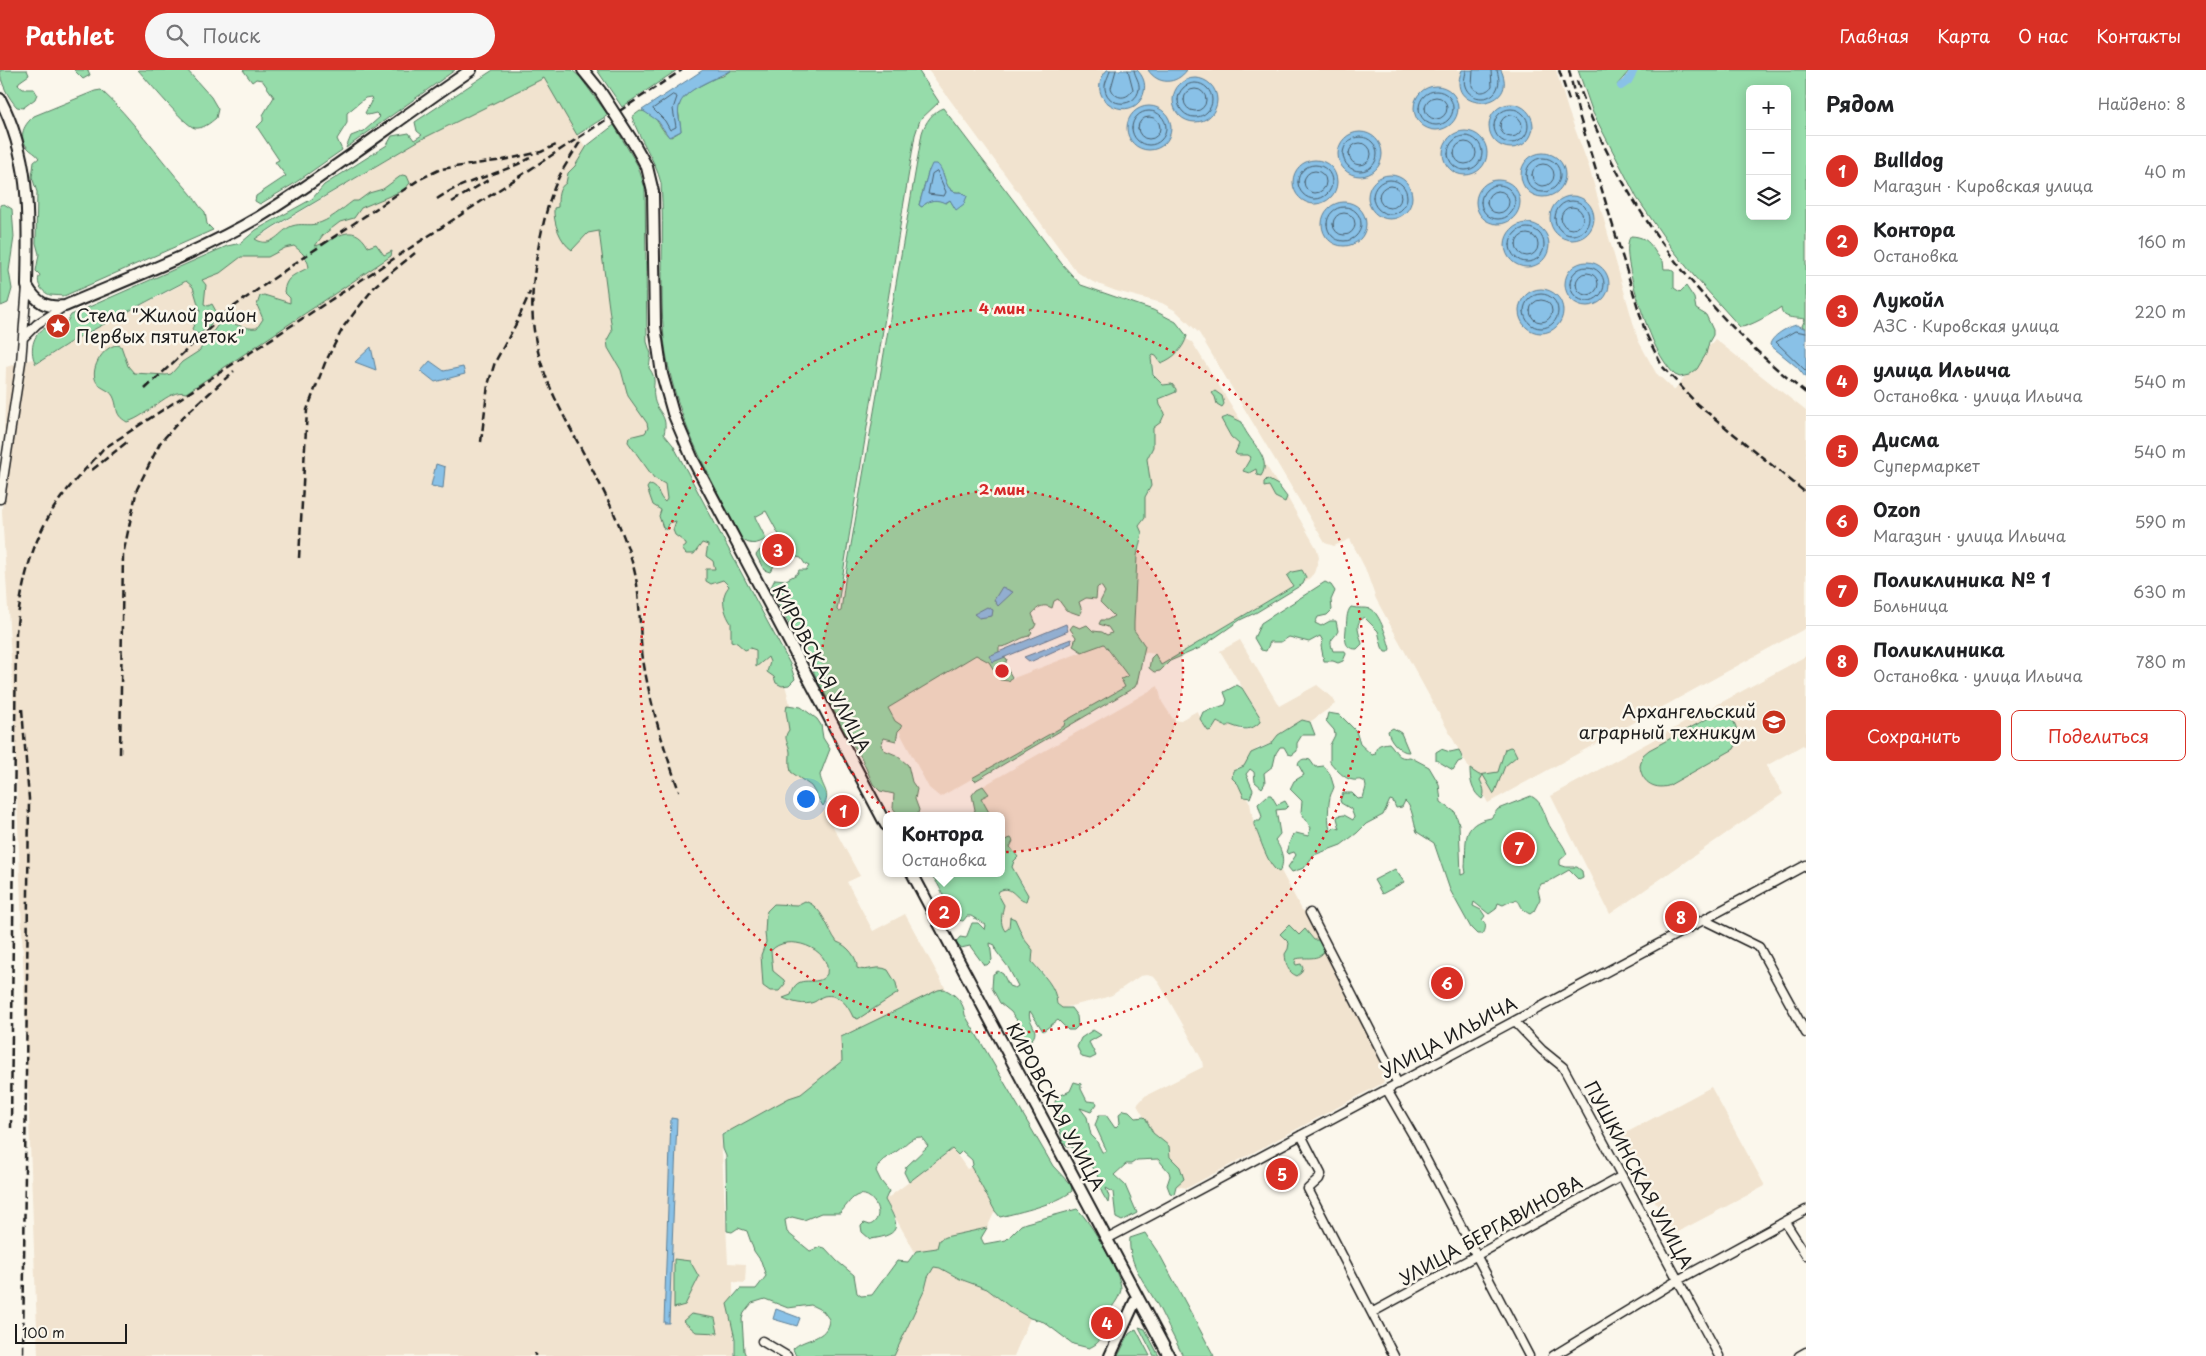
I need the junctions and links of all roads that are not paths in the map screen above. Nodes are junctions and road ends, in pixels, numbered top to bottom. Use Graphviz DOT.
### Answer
graph roads {
  1 [pos="471,70"];
  2 [pos="583,70"];
  3 [pos="0,99"];
  4 [pos="27,286"];
  5 [pos="65,306"];
  6 [pos="23,338"];
  7 [pos="0,499"];
  8 [pos="883,819"];
  9 [pos="1806,865"];
  10 [pos="914,877"];
  11 [pos="1310,913"];
  12 [pos="1704,920"];
  13 [pos="1514,1021"];
  14 [pos="1806,1033"];
  15 [pos="1398,1084"];
  16 [pos="1387,1090"];
  17 [pos="1301,1135"];
  18 [pos="1622,1176"];
  19 [pos="1806,1210"];
  20 [pos="1785,1222"];
  21 [pos="1107,1239"];
  22 [pos="1806,1255"];
  23 [pos="1477,1256"];
  24 [pos="1678,1280"];
  25 [pos="1137,1297"];
  26 [pos="1373,1312"];
  27 [pos="762,1341"];
  28 [pos="1806,1352"];
  29 [pos="787,1356"];
  30 [pos="1110,1356"];
  31 [pos="1169,1356"];
  32 [pos="1394,1356"];
  33 [pos="1530,1356"];
  34 [pos="1553,1356"];
  35 [pos="1719,1356"];
  36 [pos="1799,1356"];
  1 -- 5 [label="main road"];
  2 -- 8 [label="main road, КИРОВСКАЯ УЛИЦА, bridge"];
  3 -- 4 [label="main road"];
  4 -- 5 [label="main road"];
  4 -- 6 [label="street"];
  5 -- 6 [label="street"];
  6 -- 7 [label="street"];
  9 -- 12 [label="street, УЛИЦА ИЛЬИЧА"];
  10 -- 21 [label="main road, КИРОВСКАЯ УЛИЦА"];
  11 -- 15 [label="street"];
  12 -- 13 [label="street, УЛИЦА ИЛЬИЧА"];
  12 -- 14 [label="street"];
  13 -- 15 [label="street, УЛИЦА ИЛЬИЧА"];
  13 -- 18 [label="street, ПУШКИНСКАЯ УЛИЦА"];
  15 -- 16 [label="street, УЛИЦА ИЛЬИЧА"];
  16 -- 17 [label="street, УЛИЦА ИЛЬИЧА"];
  16 -- 23 [label="street"];
  17 -- 21 [label="street, УЛИЦА ИЛЬИЧА"];
  17 -- 26 [label="street"];
  18 -- 23 [label="street, УЛИЦА БЕРГАВИНОВА"];
  18 -- 24 [label="street, ПУШКИНСКАЯ УЛИЦА"];
  19 -- 20 [label="street"];
  20 -- 22 [label="street"];
  20 -- 24 [label="street"];
  21 -- 25 [label="main road, КИРОВСКАЯ УЛИЦА"];
  23 -- 26 [label="street, УЛИЦА БЕРГАВИНОВА"];
  23 -- 33 [label="street"];
  24 -- 34 [label="street"];
  24 -- 35 [label="street, ПУШКИНСКАЯ УЛИЦА"];
  25 -- 30 [label="main road"];
  25 -- 31 [label="main road, КИРОВСКАЯ УЛИЦА"];
  26 -- 32 [label="street"];
  27 -- 29 [label="street"];
  28 -- 36 [label="street"];
}
